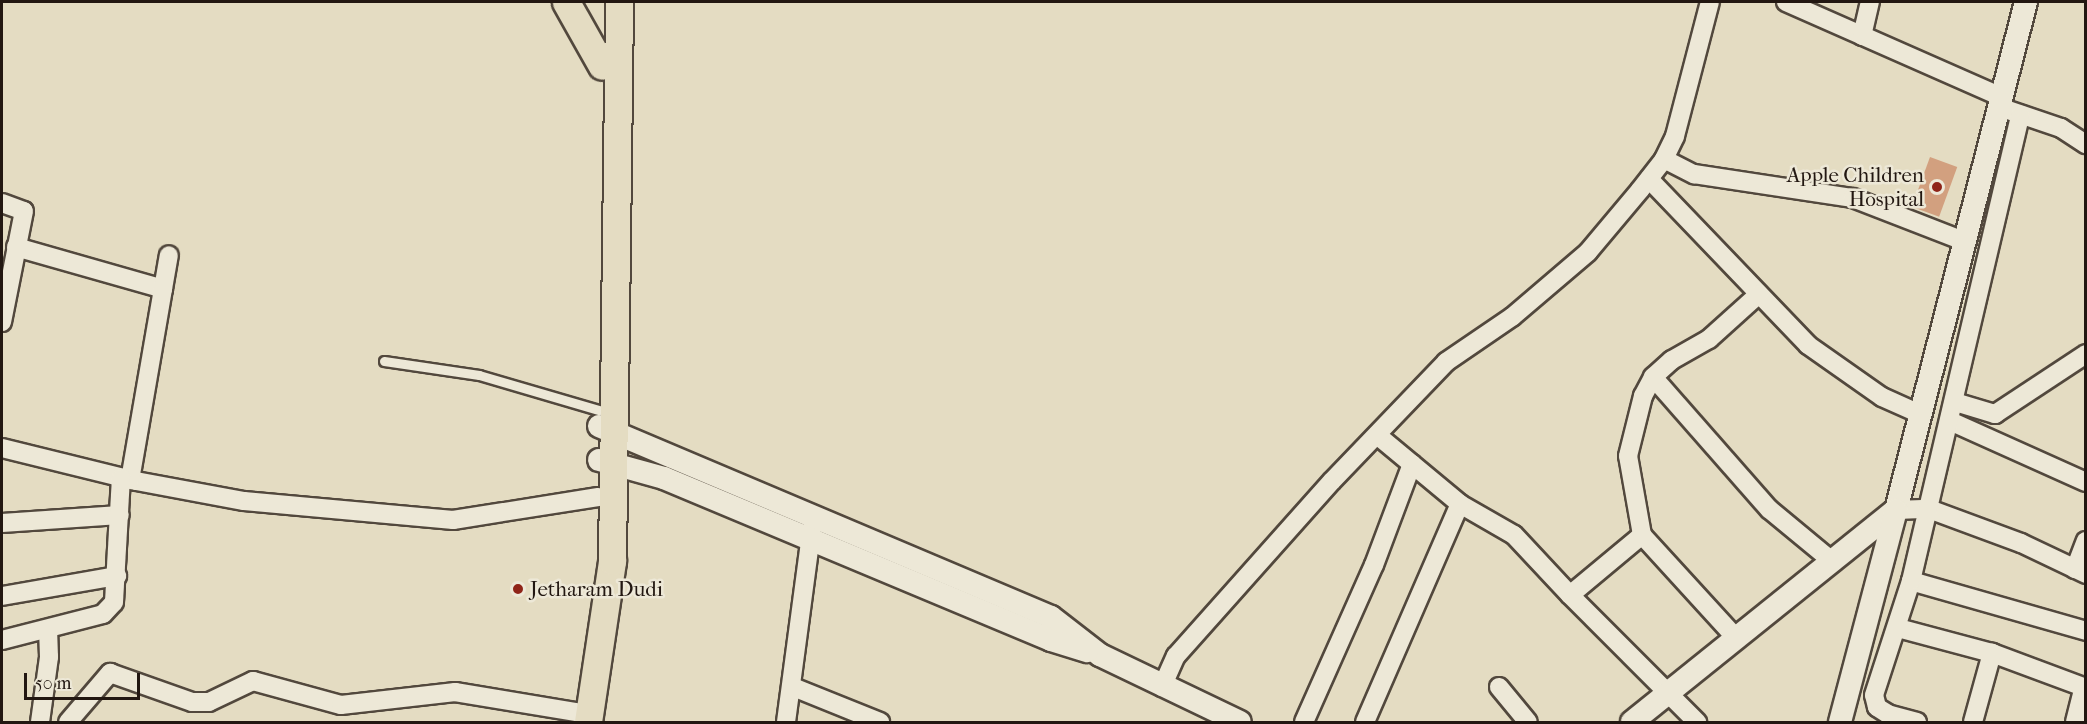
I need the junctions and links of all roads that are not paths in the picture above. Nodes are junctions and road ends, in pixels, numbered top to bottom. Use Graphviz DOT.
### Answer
graph roads {
  1 [pos="566,2"];
  2 [pos="604,2"];
  3 [pos="619,2"];
  4 [pos="1710,2"];
  5 [pos="1786,2"];
  6 [pos="1870,2"];
  7 [pos="2026,2"];
  8 [pos="1862,36"];
  9 [pos="602,66"];
  10 [pos="2000,101"];
  11 [pos="2020,115"];
  12 [pos="2085,142"];
  13 [pos="1664,159"];
  14 [pos="1649,179"];
  15 [pos="2,202"];
  16 [pos="24,211"];
  17 [pos="2,212"];
  18 [pos="1964,241"];
  19 [pos="16,247"];
  20 [pos="169,255"];
  21 [pos="163,289"];
  22 [pos="1759,294"];
  23 [pos="2,322"];
  24 [pos="2085,354"];
  25 [pos="384,361"];
  26 [pos="1653,377"];
  27 [pos="1955,402"];
  28 [pos="1920,414"];
  29 [pos="1950,421"];
  30 [pos="604,423"];
  31 [pos="1377,435"];
  32 [pos="2,448"];
  33 [pos="607,462"];
  34 [pos="1412,464"];
  35 [pos="126,479"];
  36 [pos="2085,482"];
  37 [pos="598,497"];
  38 [pos="1460,504"];
  39 [pos="1929,509"];
  40 [pos="1896,510"];
  41 [pos="120,515"];
  42 [pos="2,523"];
  43 [pos="812,527"];
  44 [pos="1642,535"];
  45 [pos="2085,541"];
  46 [pos="1833,562"];
  47 [pos="2080,572"];
  48 [pos="117,576"];
  49 [pos="1911,580"];
  50 [pos="1570,595"];
  51 [pos="2,596"];
  52 [pos="1898,628"];
  53 [pos="48,629"];
  54 [pos="2085,631"];
  55 [pos="1737,639"];
  56 [pos="2,640"];
  57 [pos="1992,653"];
  58 [pos="793,687"];
  59 [pos="1162,687"];
  60 [pos="1499,687"];
  61 [pos="2085,687"];
  62 [pos="1669,694"];
  63 [pos="579,719"];
  64 [pos="1228,720"];
  65 [pos="40,723"];
  66 [pos="68,723"];
  67 [pos="786,723"];
  68 [pos="880,723"];
  69 [pos="1304,723"];
  70 [pos="1365,723"];
  71 [pos="1528,723"];
  72 [pos="1632,723"];
  73 [pos="1697,723"];
  74 [pos="1840,723"];
  75 [pos="1917,723"];
  76 [pos="1973,723"];
  77 [pos="2075,723"];
  1 -- 9 [label="main road"];
  2 -- 9 [label="main road"];
  3 -- 30 [label="main road"];
  4 -- 13 [label="street"];
  5 -- 8 [label="street"];
  6 -- 8 [label="street"];
  7 -- 10 [label="street"];
  8 -- 10 [label="street"];
  9 -- 30 [label="main road"];
  10 -- 11 [label="street"];
  10 -- 18 [label="street"];
  11 -- 12 [label="street"];
  11 -- 27 [label="street"];
  13 -- 14 [label="street"];
  13 -- 18 [label="street"];
  14 -- 22 [label="street"];
  14 -- 31 [label="street"];
  15 -- 16 [label="street"];
  16 -- 17 [label="street"];
  16 -- 19 [label="street"];
  18 -- 28 [label="street"];
  19 -- 21 [label="street"];
  19 -- 23 [label="street"];
  20 -- 21 [label="street"];
  21 -- 35 [label="street"];
  22 -- 26 [label="street"];
  22 -- 28 [label="street"];
  24 -- 27 [label="street"];
  25 -- 30 [label="lane"];
  26 -- 44 [label="street"];
  26 -- 46 [label="street"];
  27 -- 29 [label="street"];
  28 -- 40 [label="street"];
  29 -- 36 [label="street"];
  29 -- 39 [label="street"];
  30 -- 33 [label="main road"];
  30 -- 43 [label="street"];
  31 -- 34 [label="street"];
  31 -- 59 [label="street"];
  32 -- 35 [label="street"];
  33 -- 37 [label="main road"];
  33 -- 43 [label="street"];
  33 -- 63 [label="main road"];
  34 -- 38 [label="street"];
  34 -- 69 [label="street"];
  35 -- 37 [label="street"];
  35 -- 41 [label="street"];
  37 -- 63 [label="main road"];
  38 -- 50 [label="street"];
  38 -- 70 [label="street"];
  39 -- 40 [label="street"];
  39 -- 47 [label="street"];
  39 -- 49 [label="street"];
  40 -- 46 [label="street"];
  40 -- 74 [label="street"];
  41 -- 42 [label="street"];
  41 -- 48 [label="street"];
  43 -- 58 [label="street"];
  43 -- 59 [label="street"];
  44 -- 50 [label="street"];
  44 -- 55 [label="street"];
  45 -- 47 [label="street"];
  46 -- 55 [label="street"];
  48 -- 51 [label="street"];
  48 -- 53 [label="street"];
  49 -- 52 [label="street"];
  49 -- 54 [label="street"];
  50 -- 62 [label="street"];
  52 -- 57 [label="street"];
  52 -- 75 [label="street"];
  53 -- 56 [label="street"];
  53 -- 65 [label="street"];
  55 -- 62 [label="street"];
  57 -- 61 [label="street"];
  57 -- 76 [label="street"];
  58 -- 67 [label="street"];
  58 -- 68 [label="street"];
  59 -- 64 [label="street"];
  60 -- 71 [label="street"];
  61 -- 77 [label="street"];
  62 -- 72 [label="street"];
  62 -- 73 [label="street"];
  63 -- 66 [label="street"];
}
